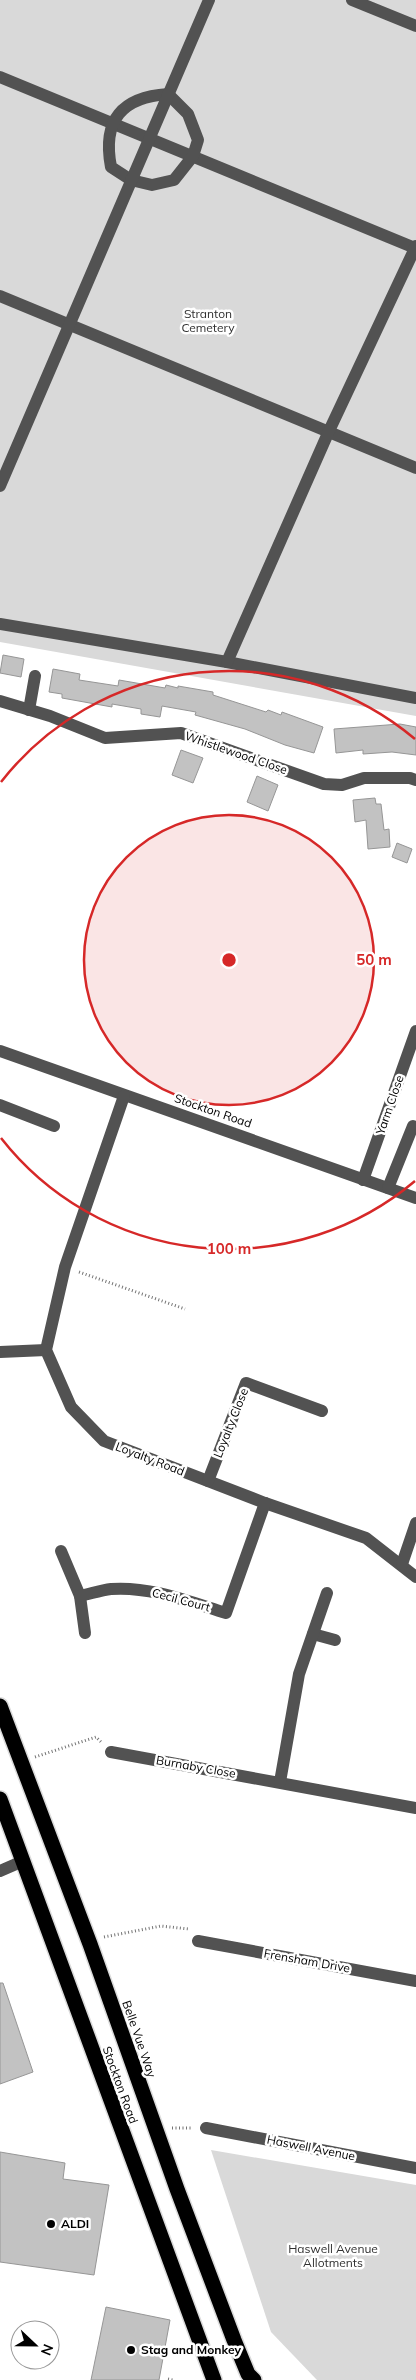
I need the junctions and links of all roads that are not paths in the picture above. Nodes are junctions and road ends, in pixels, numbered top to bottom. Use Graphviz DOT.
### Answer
graph roads {
  1 [pos="209,0"];
  2 [pos="352,0"];
  3 [pos="416,26"];
  4 [pos="0,76"];
  5 [pos="168,94"];
  6 [pos="112,123"];
  7 [pos="149,138"];
  8 [pos="193,156"];
  9 [pos="131,180"];
  10 [pos="416,247"];
  11 [pos="0,296"];
  12 [pos="70,324"];
  13 [pos="329,431"];
  14 [pos="416,468"];
  15 [pos="0,486"];
  16 [pos="0,624"];
  17 [pos="227,662"];
  18 [pos="36,676"];
  19 [pos="416,698"];
  20 [pos="0,701"];
  21 [pos="29,710"];
  22 [pos="416,780"];
  23 [pos="416,1031"];
  24 [pos="1,1054"];
  25 [pos="124,1096"];
  26 [pos="0,1105"];
  27 [pos="54,1126"];
  28 [pos="413,1126"];
  29 [pos="363,1180"];
  30 [pos="388,1188"];
  31 [pos="416,1198"];
  32 [pos="46,1350"];
  33 [pos="0,1352"];
  34 [pos="322,1410"];
  35 [pos="208,1481"];
  36 [pos="264,1503"];
  37 [pos="416,1523"];
  38 [pos="61,1551"];
  39 [pos="402,1564"];
  40 [pos="416,1577"];
  41 [pos="327,1593"];
  42 [pos="80,1596"];
  43 [pos="85,1633"];
  44 [pos="313,1634"];
  45 [pos="334,1640"];
  46 [pos="0,1706"];
  47 [pos="111,1752"];
  48 [pos="280,1782"];
  49 [pos="0,1799"];
  50 [pos="416,1808"];
  51 [pos="22,1861"];
  52 [pos="0,1871"];
  53 [pos="198,1941"];
  54 [pos="416,1981"];
  55 [pos="206,2128"];
  56 [pos="416,2168"];
  57 [pos="214,2380"];
  58 [pos="254,2380"];
  1 -- 5 [label="street"];
  2 -- 3 [label="street"];
  4 -- 6 [label="street"];
  5 -- 6 [label="street"];
  5 -- 7 [label="street"];
  5 -- 8 [label="street"];
  6 -- 7 [label="street"];
  6 -- 9 [label="street"];
  7 -- 8 [label="street"];
  7 -- 9 [label="street"];
  8 -- 9 [label="street"];
  8 -- 10 [label="street"];
  9 -- 12 [label="street"];
  10 -- 13 [label="street"];
  11 -- 12 [label="street"];
  12 -- 13 [label="street"];
  12 -- 15 [label="street"];
  13 -- 14 [label="street"];
  13 -- 17 [label="street"];
  16 -- 17 [label="street"];
  17 -- 19 [label="street"];
  18 -- 21 [label="street"];
  20 -- 21 [label="street, Whistlewood Close"];
  21 -- 22 [label="street, Whistlewood Close"];
  23 -- 29 [label="street, Yarm Close"];
  24 -- 25 [label="street, Stockton Road"];
  25 -- 29 [label="street, Stockton Road"];
  25 -- 32 [label="street"];
  26 -- 27 [label="street"];
  28 -- 30 [label="street"];
  29 -- 30 [label="street, Stockton Road"];
  30 -- 31 [label="street, Stockton Road"];
  32 -- 33 [label="street"];
  32 -- 35 [label="street, Loyalty Road"];
  34 -- 35 [label="street, Loyalty Close"];
  35 -- 36 [label="street, Loyalty Road"];
  36 -- 39 [label="street, Loyalty Road"];
  36 -- 42 [label="street, Cecil Court"];
  37 -- 39 [label="street"];
  38 -- 42 [label="street"];
  39 -- 40 [label="street, Loyalty Road"];
  41 -- 44 [label="street"];
  42 -- 43 [label="street"];
  44 -- 45 [label="street"];
  44 -- 48 [label="street"];
  46 -- 58 [label="highway, Belle Vue Way"];
  47 -- 48 [label="street, Burnaby Close"];
  48 -- 50 [label="street, Burnaby Close"];
  49 -- 51 [label="highway, Stockton Road"];
  51 -- 52 [label="street"];
  51 -- 57 [label="highway, Stockton Road"];
  53 -- 54 [label="street, Frensham Drive"];
  55 -- 56 [label="street, Haswell Avenue"];
}
